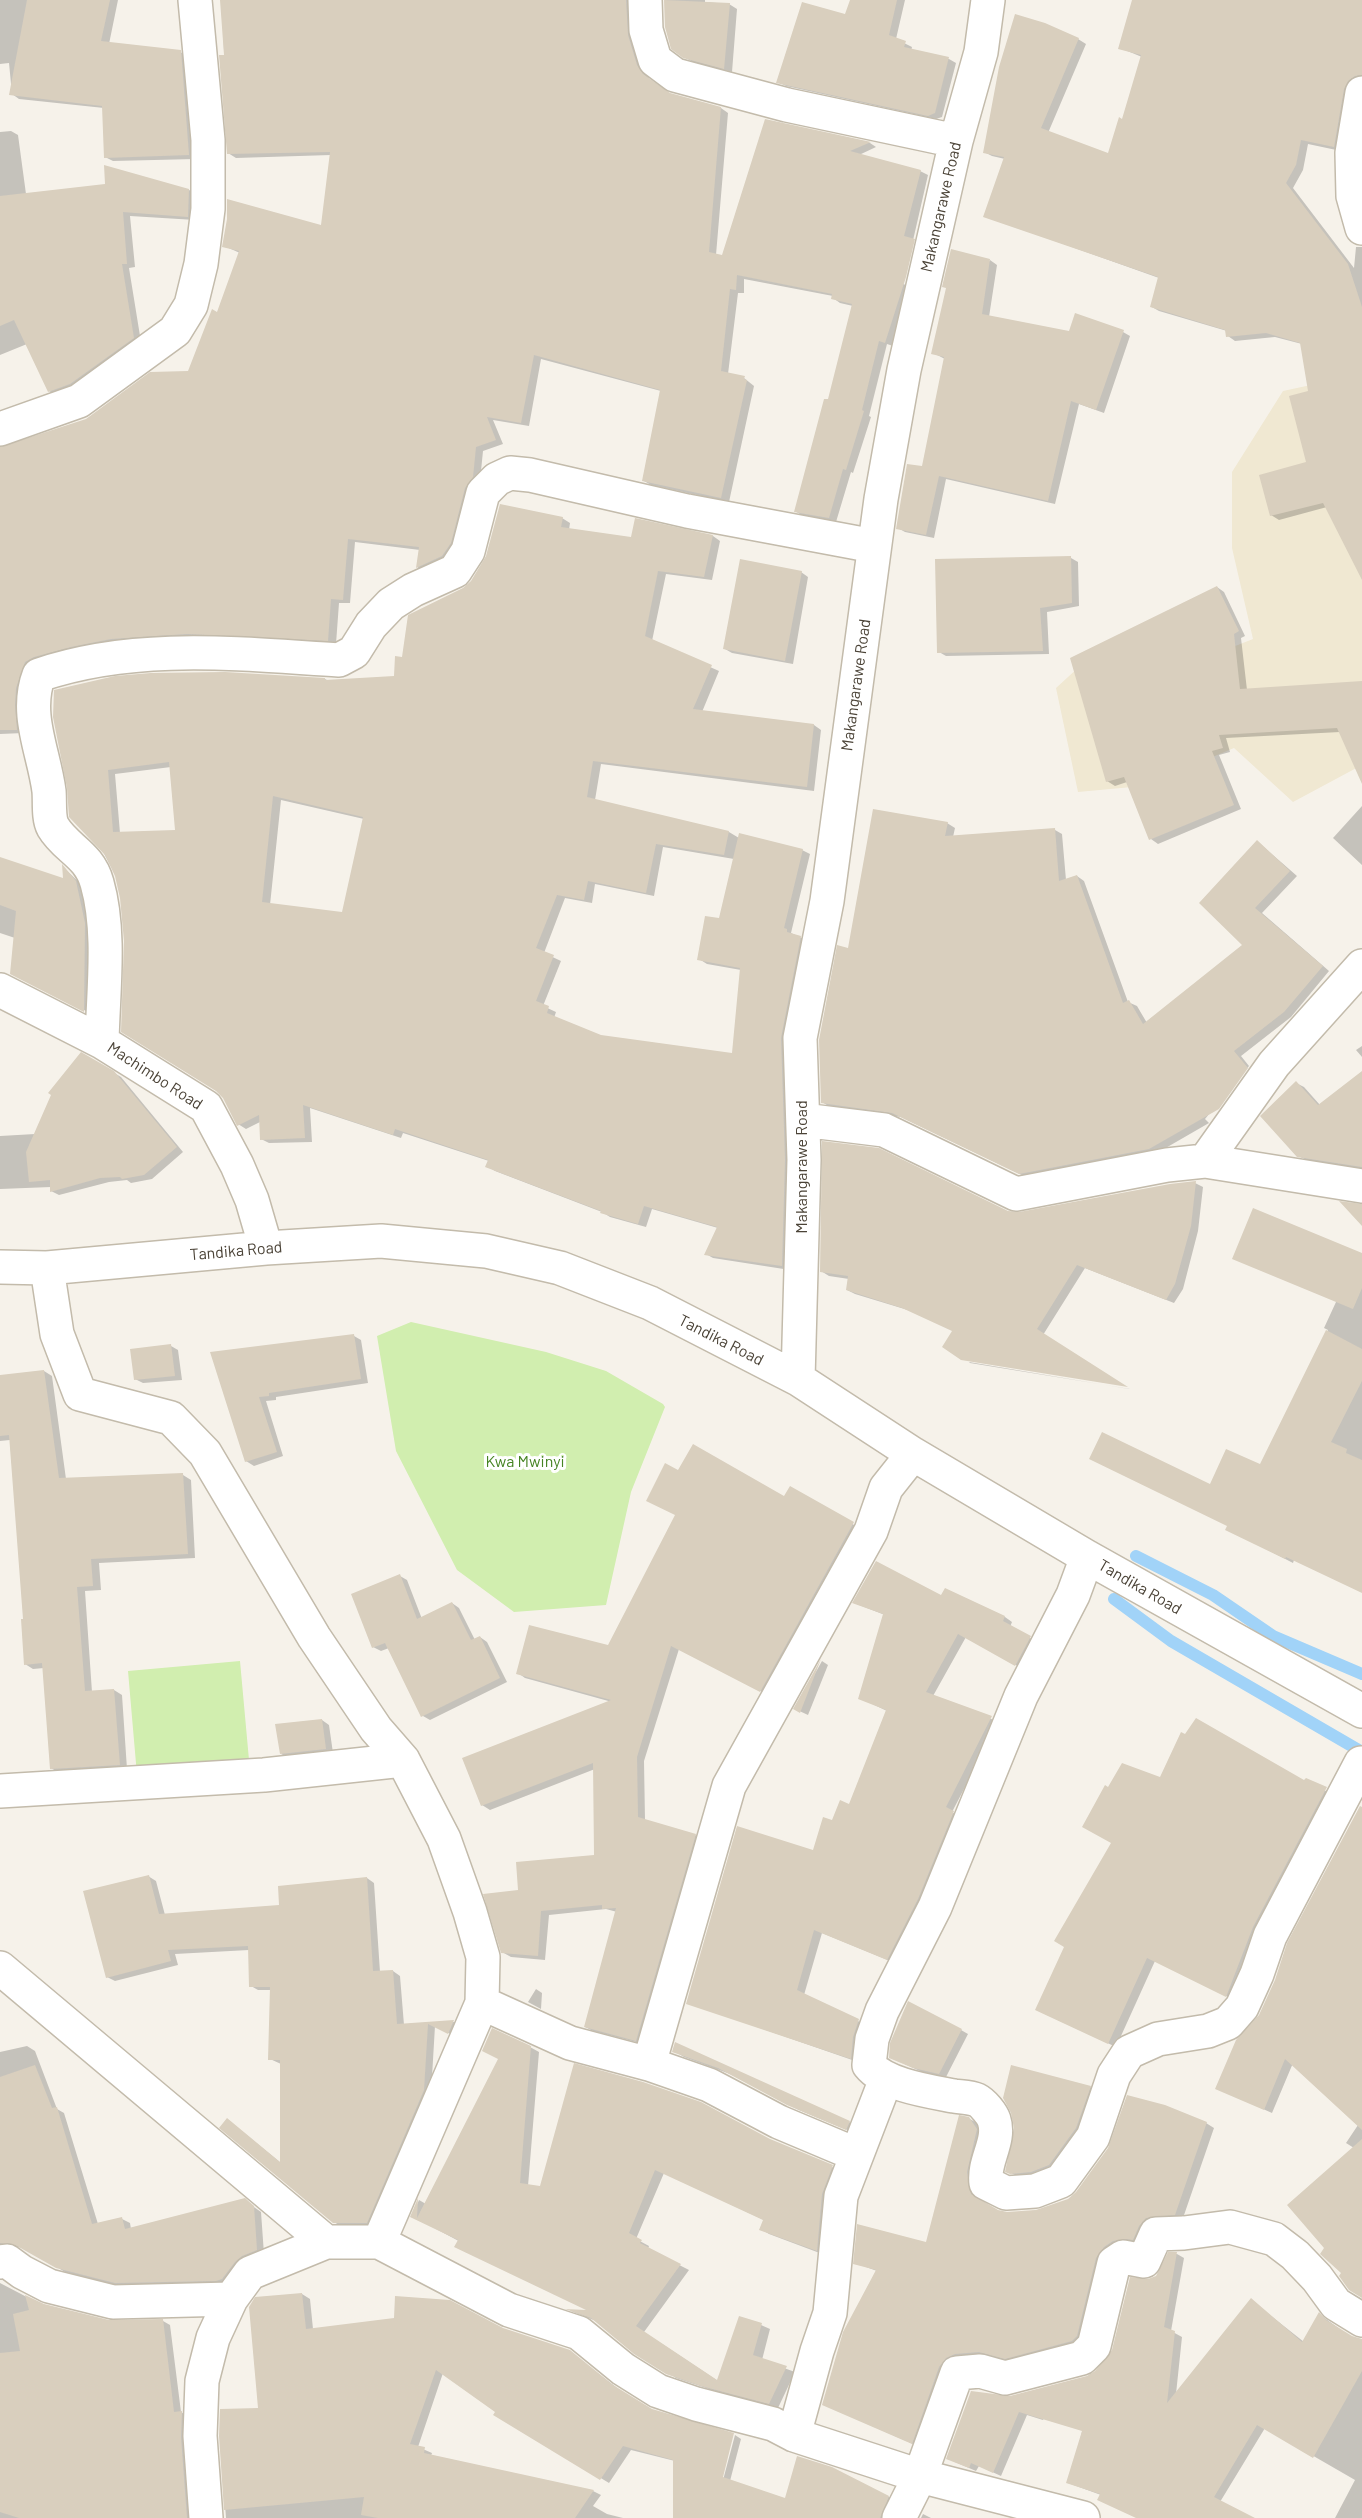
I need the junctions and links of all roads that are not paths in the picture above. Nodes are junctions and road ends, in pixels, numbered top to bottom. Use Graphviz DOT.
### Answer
graph roads {
  1 [pos="195,0"];
  2 [pos="645,0"];
  3 [pos="988,0"];
  4 [pos="1362,93"];
  5 [pos="956,141"];
  6 [pos="1362,228"];
  7 [pos="0,429"];
  8 [pos="874,546"];
  9 [pos="1362,966"];
  10 [pos="0,990"];
  11 [pos="102,1042"];
  12 [pos="803,1120"];
  13 [pos="1205,1161"];
  14 [pos="1362,1186"];
  15 [pos="266,1248"];
  16 [pos="0,1267"];
  17 [pos="47,1268"];
  18 [pos="798,1379"];
  19 [pos="913,1454"];
  20 [pos="1087,1557"];
  21 [pos="1362,1711"];
  22 [pos="403,1760"];
  23 [pos="1361,1763"];
  24 [pos="0,1791"];
  25 [pos="0,1968"];
  26 [pos="482,2002"];
  27 [pos="649,2064"];
  28 [pos="886,2079"];
  29 [pos="855,2154"];
  30 [pos="326,2242"];
  31 [pos="379,2242"];
  32 [pos="0,2262"];
  33 [pos="231,2298"];
  34 [pos="1362,2320"];
  35 [pos="794,2436"];
  36 [pos="920,2476"];
  37 [pos="206,2518"];
  38 [pos="899,2518"];
  39 [pos="1083,2518"];
  1 -- 7 [label="street"];
  2 -- 5 [label="street"];
  3 -- 5 [label="street, Makangarawe Road"];
  4 -- 6 [label="street"];
  5 -- 8 [label="street, Makangarawe Road"];
  8 -- 11 [label="street"];
  8 -- 12 [label="street, Makangarawe Road"];
  9 -- 13 [label="street"];
  10 -- 11 [label="street, Machimbo Road"];
  11 -- 15 [label="street, Machimbo Road"];
  12 -- 13 [label="street"];
  12 -- 18 [label="street, Makangarawe Road"];
  13 -- 14 [label="street"];
  15 -- 17 [label="street, Tandika Road"];
  15 -- 18 [label="street, Tandika Road"];
  16 -- 17 [label="street, Tandika Road"];
  17 -- 22 [label="street"];
  18 -- 19 [label="street, Tandika Road"];
  19 -- 20 [label="street, Tandika Road"];
  19 -- 27 [label="street"];
  20 -- 21 [label="street, Tandika Road"];
  20 -- 28 [label="street"];
  22 -- 24 [label="street"];
  22 -- 26 [label="street"];
  23 -- 28 [label="street"];
  25 -- 30 [label="street"];
  26 -- 27 [label="street"];
  26 -- 31 [label="street"];
  27 -- 29 [label="street"];
  28 -- 29 [label="street"];
  29 -- 35 [label="street"];
  30 -- 31 [label="street"];
  30 -- 33 [label="street"];
  31 -- 35 [label="street"];
  32 -- 33 [label="street"];
  33 -- 37 [label="street"];
  34 -- 36 [label="street"];
  35 -- 36 [label="street"];
  36 -- 38 [label="street"];
  36 -- 39 [label="street"];
}
